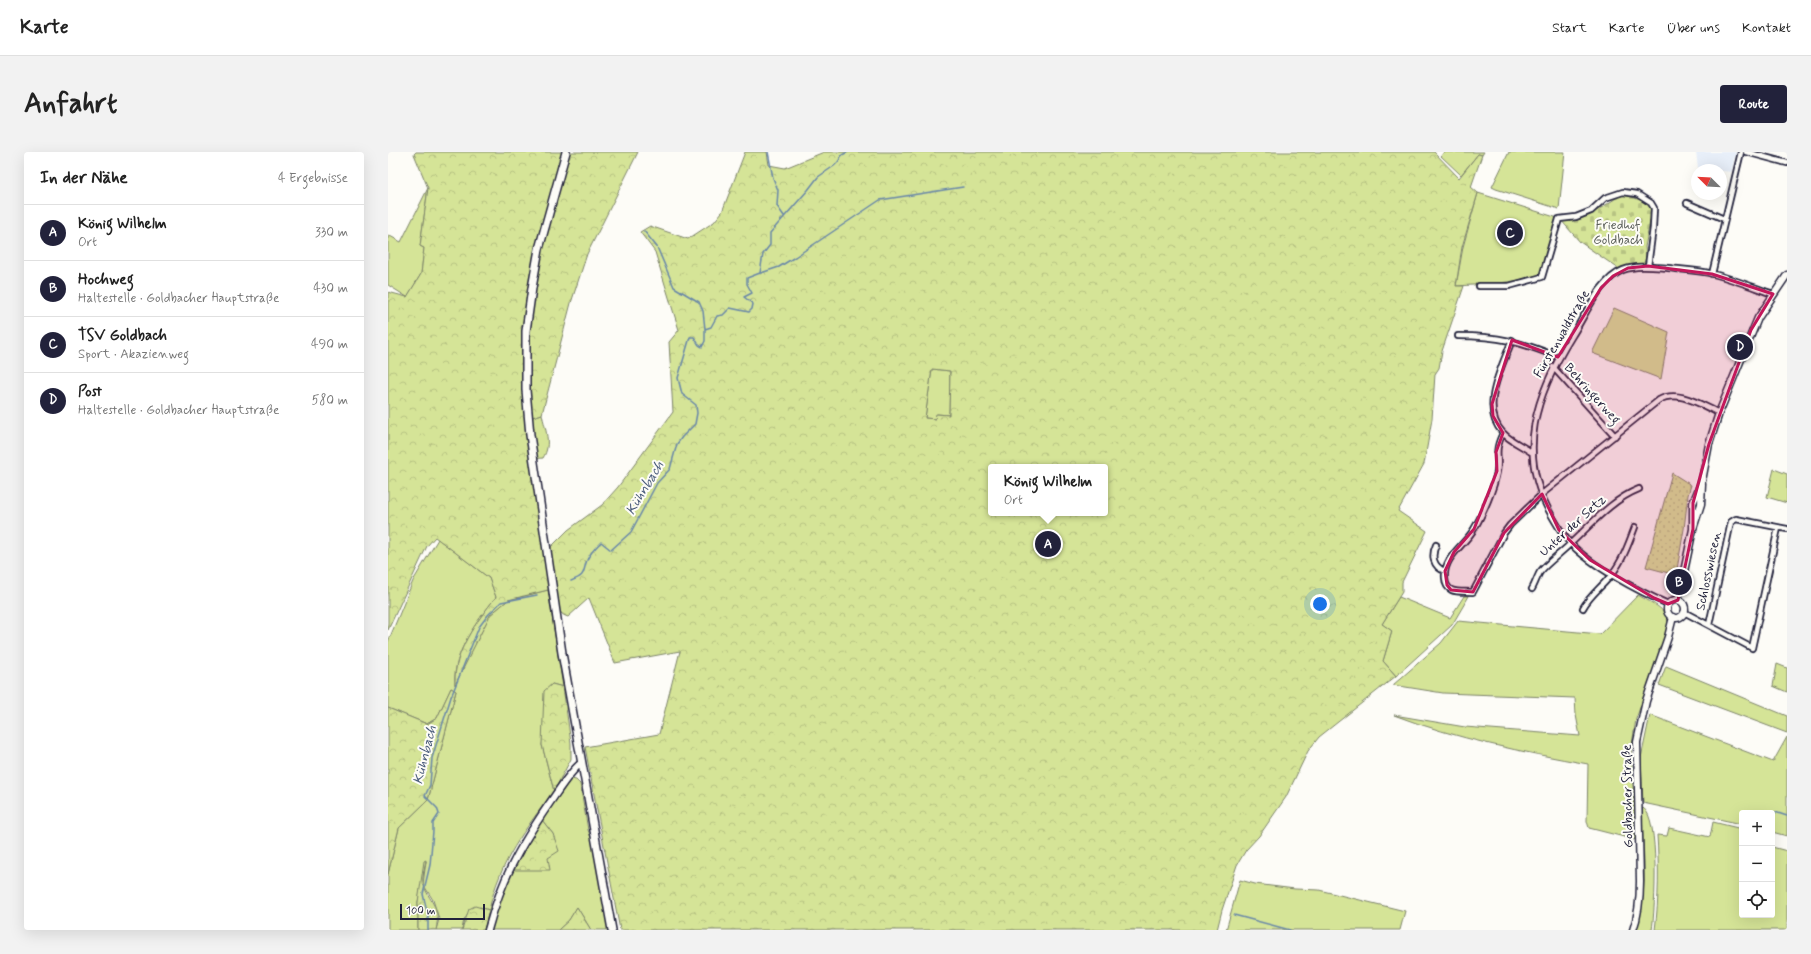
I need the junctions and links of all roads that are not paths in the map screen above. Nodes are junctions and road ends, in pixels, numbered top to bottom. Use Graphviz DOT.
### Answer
graph roads {
  1 [pos="566,152"];
  2 [pos="1741,152"];
  3 [pos="1746,152"];
  4 [pos="1787,163"];
  5 [pos="1687,203"];
  6 [pos="1724,219"];
  7 [pos="1648,266"];
  8 [pos="1712,274"];
  9 [pos="1787,275"];
  10 [pos="1479,286"];
  11 [pos="1773,294"];
  12 [pos="1458,336"];
  13 [pos="1512,340"];
  14 [pos="1558,358"];
  15 [pos="1553,367"];
  16 [pos="1719,413"];
  17 [pos="1503,433"];
  18 [pos="1615,436"];
  19 [pos="1531,452"];
  20 [pos="1639,489"];
  21 [pos="1542,494"];
  22 [pos="1635,527"];
  23 [pos="1778,528"];
  24 [pos="1787,529"];
  25 [pos="1571,544"];
  26 [pos="1436,546"];
  27 [pos="1445,571"];
  28 [pos="1612,574"];
  29 [pos="1532,589"];
  30 [pos="1678,600"];
  31 [pos="1668,604"];
  32 [pos="1583,608"];
  33 [pos="1684,612"];
  34 [pos="1673,617"];
  35 [pos="1709,625"];
  36 [pos="581,763"];
  37 [pos="488,930"];
  38 [pos="612,930"];
  39 [pos="1633,930"];
  1 -- 36 [label="main road"];
  2 -- 6 [label="street"];
  3 -- 4 [label="street"];
  5 -- 6 [label="street"];
  6 -- 8 [label="street"];
  7 -- 8 [label="street, Fürstenwaldstraße"];
  7 -- 10 [label="street"];
  7 -- 14 [label="street, Fürstenwaldstraße"];
  8 -- 11 [label="street, Fürstenwaldstraße"];
  9 -- 11 [label="street"];
  11 -- 16 [label="street"];
  12 -- 13 [label="street, Behringerweg"];
  13 -- 14 [label="street, Behringerweg"];
  13 -- 17 [label="street"];
  14 -- 15 [label="street, Fürstenwaldstraße"];
  15 -- 18 [label="street, Behringerweg"];
  15 -- 19 [label="street, Fürstenwaldstraße"];
  16 -- 18 [label="street"];
  16 -- 30 [label="street"];
  17 -- 19 [label="street"];
  17 -- 27 [label="street"];
  18 -- 21 [label="street"];
  19 -- 21 [label="street, Fürstenwaldstraße"];
  20 -- 25 [label="street, Unter der Setz"];
  21 -- 25 [label="street, Fürstenwaldstraße"];
  21 -- 27 [label="street"];
  22 -- 28 [label="street"];
  23 -- 24 [label="street, Schlosswiesen"];
  23 -- 35 [label="street, Schlosswiesen"];
  23 -- 35 [label="street"];
  25 -- 28 [label="street, Fürstenwaldstraße"];
  25 -- 29 [label="street, Unter der Setz"];
  26 -- 27 [label="street"];
  28 -- 31 [label="street, Fürstenwaldstraße"];
  28 -- 32 [label="street"];
  30 -- 31 [label="street"];
  30 -- 33 [label="street"];
  31 -- 34 [label="street"];
  33 -- 34 [label="street"];
  33 -- 35 [label="street"];
  34 -- 39 [label="street, Goldbacher Straße"];
  36 -- 37 [label="street"];
  36 -- 38 [label="main road"];
}
